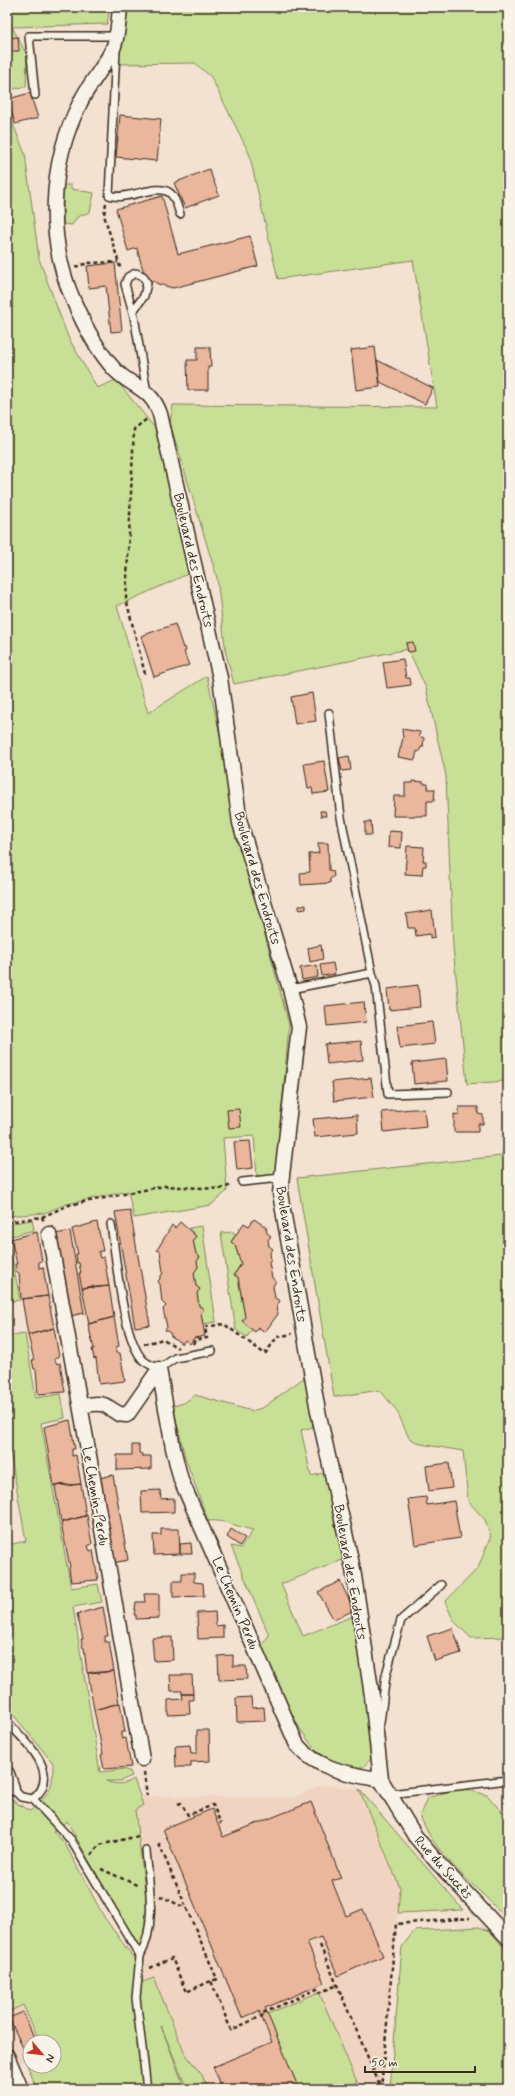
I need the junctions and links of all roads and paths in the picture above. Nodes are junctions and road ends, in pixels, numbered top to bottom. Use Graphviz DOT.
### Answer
graph roads {
  1 [pos="120,7"];
  2 [pos="117,36"];
  3 [pos="35,95"];
  4 [pos="109,196"];
  5 [pos="180,214"];
  6 [pos="118,262"];
  7 [pos="63,271"];
  8 [pos="125,284"];
  9 [pos="133,311"];
  10 [pos="147,393"];
  11 [pos="160,414"];
  12 [pos="146,674"];
  13 [pos="329,713"];
  14 [pos="372,973"];
  15 [pos="290,989"];
  16 [pos="448,1092"];
  17 [pos="281,1178"];
  18 [pos="242,1182"];
  19 [pos="42,1217"];
  20 [pos="35,1218"];
  21 [pos="7,1222"];
  22 [pos="111,1224"];
  23 [pos="48,1234"];
  24 [pos="286,1335"];
  25 [pos="195,1341"];
  26 [pos="136,1346"];
  27 [pos="183,1348"];
  28 [pos="212,1351"];
  29 [pos="159,1369"];
  30 [pos="82,1406"];
  31 [pos="441,1585"];
  32 [pos="7,1722"];
  33 [pos="377,1745"];
  34 [pos="142,1759"];
  35 [pos="7,1774"];
  36 [pos="381,1780"];
  37 [pos="508,1780"];
  38 [pos="12,1788"];
  39 [pos="390,1794"];
  40 [pos="147,1796"];
  41 [pos="33,1799"];
  42 [pos="178,1804"];
  43 [pos="221,1824"];
  44 [pos="139,1836"];
  45 [pos="159,1844"];
  46 [pos="146,1850"];
  47 [pos="85,1862"];
  48 [pos="150,1891"];
  49 [pos="186,1908"];
  50 [pos="488,1916"];
  51 [pos="508,1938"];
  52 [pos="320,1945"];
  53 [pos="140,1956"];
  54 [pos="139,1972"];
  55 [pos="211,1982"];
  56 [pos="337,1985"];
  57 [pos="7,2056"];
  58 [pos="21,2089"];
  59 [pos="148,2089"];
  60 [pos="381,2089"];
  1 -- 2 [label="street, Boulevard des Endroits"];
  2 -- 3 [label="lane"];
  2 -- 4 [label="lane"];
  2 -- 7 [label="street, Boulevard des Endroits"];
  4 -- 5 [label="lane"];
  4 -- 6 [label="path"];
  6 -- 7 [label="path"];
  6 -- 8 [label="path"];
  7 -- 10 [label="street, Boulevard des Endroits"];
  8 -- 9 [label="lane"];
  8 -- 9 [label="lane"];
  9 -- 10 [label="lane"];
  10 -- 11 [label="street, Boulevard des Endroits"];
  11 -- 12 [label="path"];
  11 -- 15 [label="street, Boulevard des Endroits"];
  13 -- 14 [label="lane"];
  14 -- 15 [label="lane"];
  14 -- 16 [label="lane"];
  15 -- 17 [label="street, Boulevard des Endroits"];
  17 -- 18 [label="lane"];
  17 -- 33 [label="street, Boulevard des Endroits"];
  18 -- 19 [label="path"];
  20 -- 21 [label="path"];
  22 -- 26 [label="lane"];
  23 -- 30 [label="street, Le Chemin-Perdu"];
  24 -- 25 [label="path"];
  26 -- 27 [label="path"];
  26 -- 29 [label="lane"];
  28 -- 29 [label="lane"];
  29 -- 30 [label="street"];
  29 -- 36 [label="street, Le Chemin Perdu"];
  30 -- 34 [label="street, Le Chemin-Perdu"];
  31 -- 33 [label="lane"];
  32 -- 41 [label="lane"];
  33 -- 36 [label="street, Rue du Succès"];
  34 -- 40 [label="path"];
  35 -- 38 [label="street"];
  36 -- 39 [label="street, Rue du Succès"];
  37 -- 39 [label="lane"];
  38 -- 41 [label="lane"];
  39 -- 50 [label="street, Rue du Succès"];
  41 -- 47 [label="lane"];
  42 -- 43 [label="path"];
  44 -- 47 [label="path"];
  45 -- 49 [label="path"];
  46 -- 48 [label="lane"];
  47 -- 48 [label="path"];
  47 -- 53 [label="lane"];
  48 -- 49 [label="path"];
  48 -- 53 [label="lane"];
  49 -- 55 [label="path"];
  50 -- 51 [label="street, Rue du Succès"];
  50 -- 60 [label="path"];
  52 -- 56 [label="path"];
  53 -- 54 [label="lane"];
  54 -- 55 [label="path"];
  54 -- 59 [label="lane"];
  55 -- 56 [label="path"];
  56 -- 60 [label="path"];
  57 -- 58 [label="street"];
}
